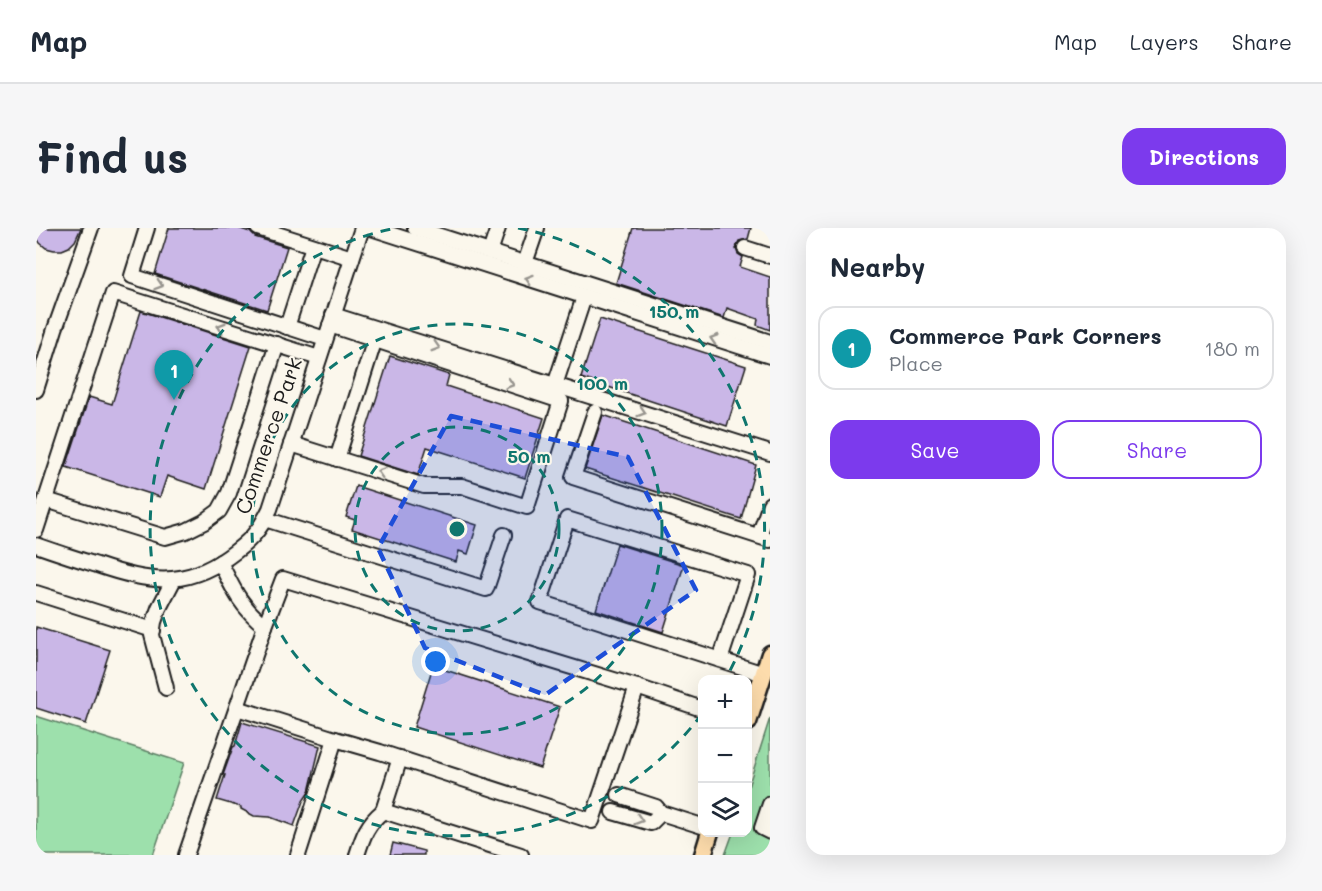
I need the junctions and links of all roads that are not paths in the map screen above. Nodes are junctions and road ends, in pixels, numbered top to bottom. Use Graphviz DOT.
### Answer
graph roads {
  1 [pos="91,228"];
  2 [pos="147,228"];
  3 [pos="258,228"];
  4 [pos="362,228"];
  5 [pos="371,228"];
  6 [pos="415,228"];
  7 [pos="498,228"];
  8 [pos="537,228"];
  9 [pos="313,246"];
  10 [pos="745,248"];
  11 [pos="490,252"];
  12 [pos="770,256"];
  13 [pos="352,258"];
  14 [pos="525,263"];
  15 [pos="584,297"];
  16 [pos="332,320"];
  17 [pos="287,327"];
  18 [pos="325,339"];
  19 [pos="375,339"];
  20 [pos="770,342"];
  21 [pos="277,344"];
  22 [pos="770,357"];
  23 [pos="319,358"];
  24 [pos="555,385"];
  25 [pos="36,390"];
  26 [pos="595,412"];
  27 [pos="291,444"];
  28 [pos="770,453"];
  29 [pos="337,459"];
  30 [pos="46,500"];
  31 [pos="770,504"];
  32 [pos="265,519"];
  33 [pos="36,530"];
  34 [pos="504,535"];
  35 [pos="765,538"];
  36 [pos="36,545"];
  37 [pos="220,562"];
  38 [pos="174,579"];
  39 [pos="36,593"];
  40 [pos="265,626"];
  41 [pos="153,630"];
  42 [pos="720,660"];
  43 [pos="768,664"];
  44 [pos="637,687"];
  45 [pos="166,688"];
  46 [pos="237,708"];
  47 [pos="698,708"];
  48 [pos="752,708"];
  49 [pos="335,739"];
  50 [pos="400,758"];
  51 [pos="619,795"];
  52 [pos="770,804"];
  53 [pos="383,811"];
  54 [pos="614,812"];
  55 [pos="662,813"];
  56 [pos="698,825"];
  57 [pos="770,832"];
  58 [pos="708,837"];
  59 [pos="186,855"];
  60 [pos="298,855"];
  61 [pos="357,855"];
  62 [pos="521,855"];
  63 [pos="703,855"];
  1 -- 25 [label="street"];
  2 -- 17 [label="street, one-way"];
  3 -- 9 [label="street"];
  4 -- 13 [label="street, Commerce Park"];
  15 -- 5 [label="street, one-way"];
  6 -- 11 [label="street"];
  7 -- 11 [label="street"];
  8 -- 14 [label="street"];
  9 -- 13 [label="street"];
  9 -- 17 [label="street"];
  10 -- 12 [label="street"];
  11 -- 14 [label="street"];
  13 -- 16 [label="street, Commerce Park"];
  14 -- 20 [label="street"];
  22 -- 15 [label="street, one-way"];
  15 -- 24 [label="street"];
  16 -- 18 [label="street, Commerce Park"];
  16 -- 19 [label="street"];
  16 -- 24 [label="street, one-way"];
  17 -- 18 [label="street"];
  18 -- 23 [label="street, Commerce Park"];
  19 -- 29 [label="street"];
  19 -- 29 [label="street, one-way"];
  21 -- 23 [label="street"];
  21 -- 30 [label="street"];
  21 -- 30 [label="street, one-way"];
  23 -- 27 [label="street, Commerce Park"];
  24 -- 28 [label="street, one-way"];
  26 -- 35 [label="street"];
  27 -- 29 [label="street"];
  27 -- 32 [label="street, Commerce Park"];
  30 -- 33 [label="street"];
  31 -- 35 [label="street"];
  32 -- 34 [label="street"];
  32 -- 37 [label="street, Commerce Park"];
  36 -- 38 [label="street, Commerce Park"];
  37 -- 38 [label="street, Commerce Park"];
  37 -- 40 [label="street"];
  38 -- 41 [label="street"];
  39 -- 41 [label="street"];
  40 -- 44 [label="street"];
  40 -- 46 [label="street"];
  41 -- 45 [label="street"];
  42 -- 42 [label="street"];
  42 -- 43 [label="street"];
  43 -- 48 [label="main road"];
  44 -- 47 [label="street"];
  44 -- 50 [label="street"];
  46 -- 49 [label="street"];
  46 -- 59 [label="street"];
  49 -- 50 [label="street"];
  49 -- 60 [label="street"];
  50 -- 53 [label="street"];
  51 -- 55 [label="street"];
  52 -- 57 [label="street"];
  53 -- 61 [label="street"];
  53 -- 62 [label="street"];
  54 -- 55 [label="street, one-way"];
  55 -- 56 [label="street"];
  58 -- 63 [label="main road"];
}
